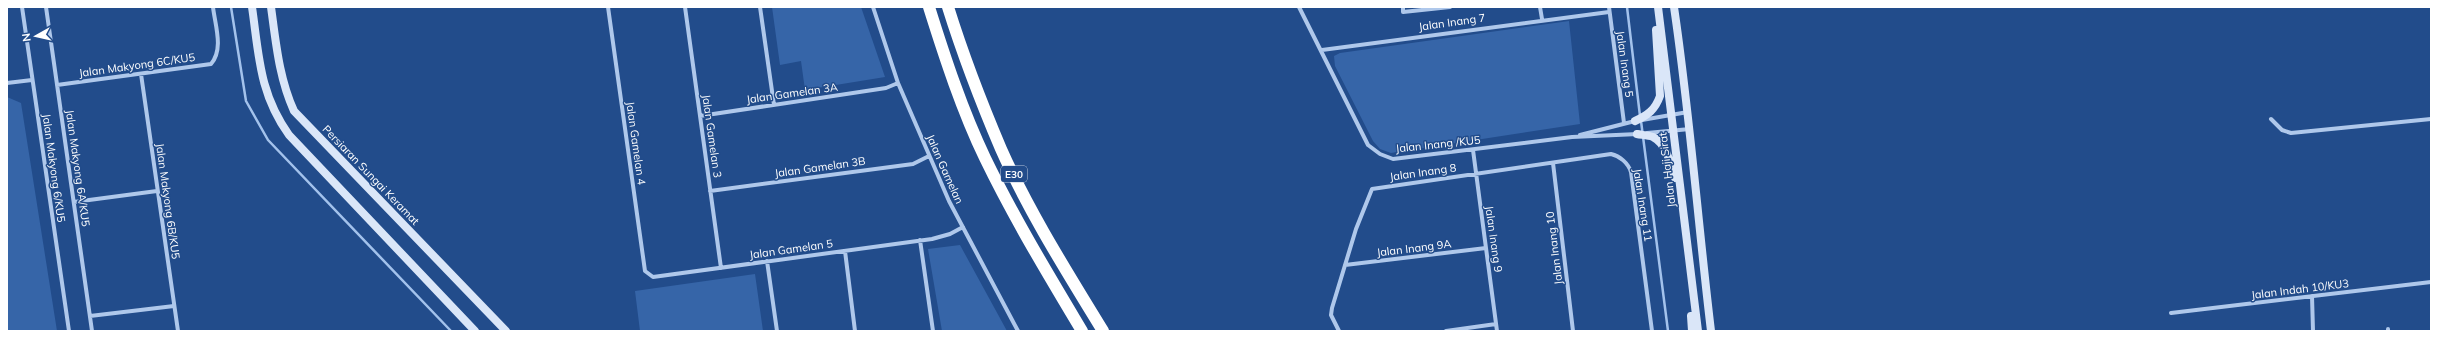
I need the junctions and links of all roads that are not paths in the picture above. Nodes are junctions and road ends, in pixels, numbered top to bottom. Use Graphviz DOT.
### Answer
graph roads {
  1 [pos="22,7"];
  2 [pos="46,7"];
  3 [pos="213,7"];
  4 [pos="252,7"];
  5 [pos="271,7"];
  6 [pos="608,7"];
  7 [pos="685,7"];
  8 [pos="760,7"];
  9 [pos="873,7"];
  10 [pos="929,7"];
  11 [pos="948,7"];
  12 [pos="1300,7"];
  13 [pos="1403,7"];
  14 [pos="1450,7"];
  15 [pos="1540,7"];
  16 [pos="1657,7"];
  17 [pos="1674,7"];
  18 [pos="1609,9"];
  19 [pos="1542,19"];
  20 [pos="1322,50"];
  21 [pos="141,74"];
  22 [pos="32,80"];
  23 [pos="898,83"];
  24 [pos="7,84"];
  25 [pos="57,85"];
  26 [pos="774,105"];
  27 [pos="1688,112"];
  28 [pos="700,116"];
  29 [pos="1671,116"];
  30 [pos="1649,117"];
  31 [pos="2271,119"];
  32 [pos="2431,119"];
  33 [pos="1635,121"];
  34 [pos="1624,123"];
  35 [pos="1691,128"];
  36 [pos="1673,130"];
  37 [pos="1637,134"];
  38 [pos="1652,134"];
  39 [pos="1572,137"];
  40 [pos="1473,150"];
  41 [pos="929,156"];
  42 [pos="1553,163"];
  43 [pos="1476,174"];
  44 [pos="157,191"];
  45 [pos="710,191"];
  46 [pos="1681,196"];
  47 [pos="74,202"];
  48 [pos="963,227"];
  49 [pos="920,240"];
  50 [pos="1486,248"];
  51 [pos="845,251"];
  52 [pos="767,261"];
  53 [pos="1690,264"];
  54 [pos="1345,265"];
  55 [pos="721,268"];
  56 [pos="653,277"];
  57 [pos="2431,282"];
  58 [pos="2312,296"];
  59 [pos="174,306"];
  60 [pos="2170,313"];
  61 [pos="90,316"];
  62 [pos="1496,324"];
  63 [pos="69,331"];
  64 [pos="92,331"];
  65 [pos="178,331"];
  66 [pos="475,331"];
  67 [pos="506,331"];
  68 [pos="777,331"];
  69 [pos="855,331"];
  70 [pos="933,331"];
  71 [pos="1018,331"];
  72 [pos="1082,331"];
  73 [pos="1103,331"];
  74 [pos="1338,331"];
  75 [pos="1446,331"];
  76 [pos="1497,331"];
  77 [pos="1573,331"];
  78 [pos="1652,331"];
  79 [pos="1692,331"];
  80 [pos="1698,331"];
  81 [pos="1711,331"];
  82 [pos="2313,331"];
  1 -- 22 [label="street, Jalan Makyong 6/KU5"];
  2 -- 25 [label="street, Jalan Makyong 6A/KU5"];
  3 -- 21 [label="street, Jalan Makyong 6C/KU5"];
  4 -- 66 [label="main road"];
  5 -- 67 [label="main road, Persiaran Sungai Keramat"];
  6 -- 56 [label="street, Jalan Gamelan 4"];
  7 -- 28 [label="street, Jalan Gamelan 3"];
  8 -- 26 [label="street"];
  9 -- 23 [label="street, Jalan Gamelan"];
  10 -- 72 [label="highway, E30"];
  11 -- 73 [label="highway, E30"];
  12 -- 20 [label="street, Jalan Inang /KU5"];
  13 -- 14 [label="street"];
  15 -- 19 [label="street"];
  16 -- 29 [label="main road, Jalan Haji Sirat"];
  16 -- 30 [label="main road"];
  17 -- 27 [label="main road"];
  18 -- 19 [label="street, Jalan Inang 7"];
  18 -- 34 [label="street, Jalan Inang 5"];
  19 -- 20 [label="street, Jalan Inang 7"];
  20 -- 40 [label="street, Jalan Inang /KU5"];
  21 -- 25 [label="street, Jalan Makyong 6C/KU5"];
  21 -- 44 [label="street, Jalan Makyong 6B/KU5"];
  22 -- 24 [label="street"];
  22 -- 63 [label="street, Jalan Makyong 6/KU5"];
  23 -- 26 [label="street, Jalan Gamelan 3A"];
  23 -- 41 [label="street, Jalan Gamelan"];
  25 -- 47 [label="street, Jalan Makyong 6A/KU5"];
  26 -- 28 [label="street, Jalan Gamelan 3A"];
  27 -- 29 [label="street"];
  27 -- 35 [label="main road"];
  28 -- 45 [label="street, Jalan Gamelan 3"];
  29 -- 30 [label="street"];
  29 -- 36 [label="main road, Jalan Haji Sirat"];
  30 -- 33 [label="main road"];
  31 -- 32 [label="street"];
  33 -- 34 [label="street, Jalan Inang /KU5"];
  34 -- 39 [label="street, Jalan Inang /KU5"];
  35 -- 36 [label="street"];
  35 -- 81 [label="main road"];
  36 -- 38 [label="street"];
  36 -- 46 [label="main road, Jalan Haji Sirat"];
  37 -- 38 [label="main road"];
  37 -- 39 [label="street, Jalan Inang /KU5"];
  38 -- 46 [label="main road"];
  39 -- 40 [label="street, Jalan Inang /KU5"];
  40 -- 43 [label="street, Jalan Inang 9"];
  41 -- 45 [label="street, Jalan Gamelan 3B"];
  41 -- 48 [label="street, Jalan Gamelan"];
  42 -- 43 [label="street, Jalan Inang 11"];
  42 -- 77 [label="street, Jalan Inang 10"];
  42 -- 78 [label="street, Jalan Inang 11"];
  43 -- 50 [label="street, Jalan Inang 9"];
  43 -- 54 [label="street, Jalan Inang 8"];
  44 -- 47 [label="street"];
  44 -- 59 [label="street, Jalan Makyong 6B/KU5"];
  45 -- 55 [label="street, Jalan Gamelan 3"];
  46 -- 53 [label="main road, Jalan Haji Sirat"];
  47 -- 61 [label="street, Jalan Makyong 6A/KU5"];
  48 -- 49 [label="street, Jalan Gamelan 5"];
  48 -- 71 [label="street, Jalan Gamelan"];
  49 -- 51 [label="street, Jalan Gamelan 5"];
  49 -- 70 [label="street"];
  50 -- 54 [label="street, Jalan Inang 9A"];
  50 -- 62 [label="street, Jalan Inang 9"];
  51 -- 52 [label="street, Jalan Gamelan 5"];
  51 -- 69 [label="street"];
  52 -- 55 [label="street, Jalan Gamelan 5"];
  52 -- 68 [label="street"];
  53 -- 79 [label="main road"];
  53 -- 80 [label="main road, Jalan Haji Sirat"];
  54 -- 74 [label="street"];
  55 -- 56 [label="street, Jalan Gamelan 5"];
  57 -- 58 [label="street, Jalan Indah 10/KU3"];
  58 -- 60 [label="street, Jalan Indah 10/KU3"];
  58 -- 82 [label="street"];
  59 -- 61 [label="street"];
  59 -- 65 [label="street, Jalan Makyong 6B/KU5"];
  61 -- 64 [label="street, Jalan Makyong 6A/KU5"];
  62 -- 75 [label="street"];
  62 -- 76 [label="street, Jalan Inang 9"];
}
